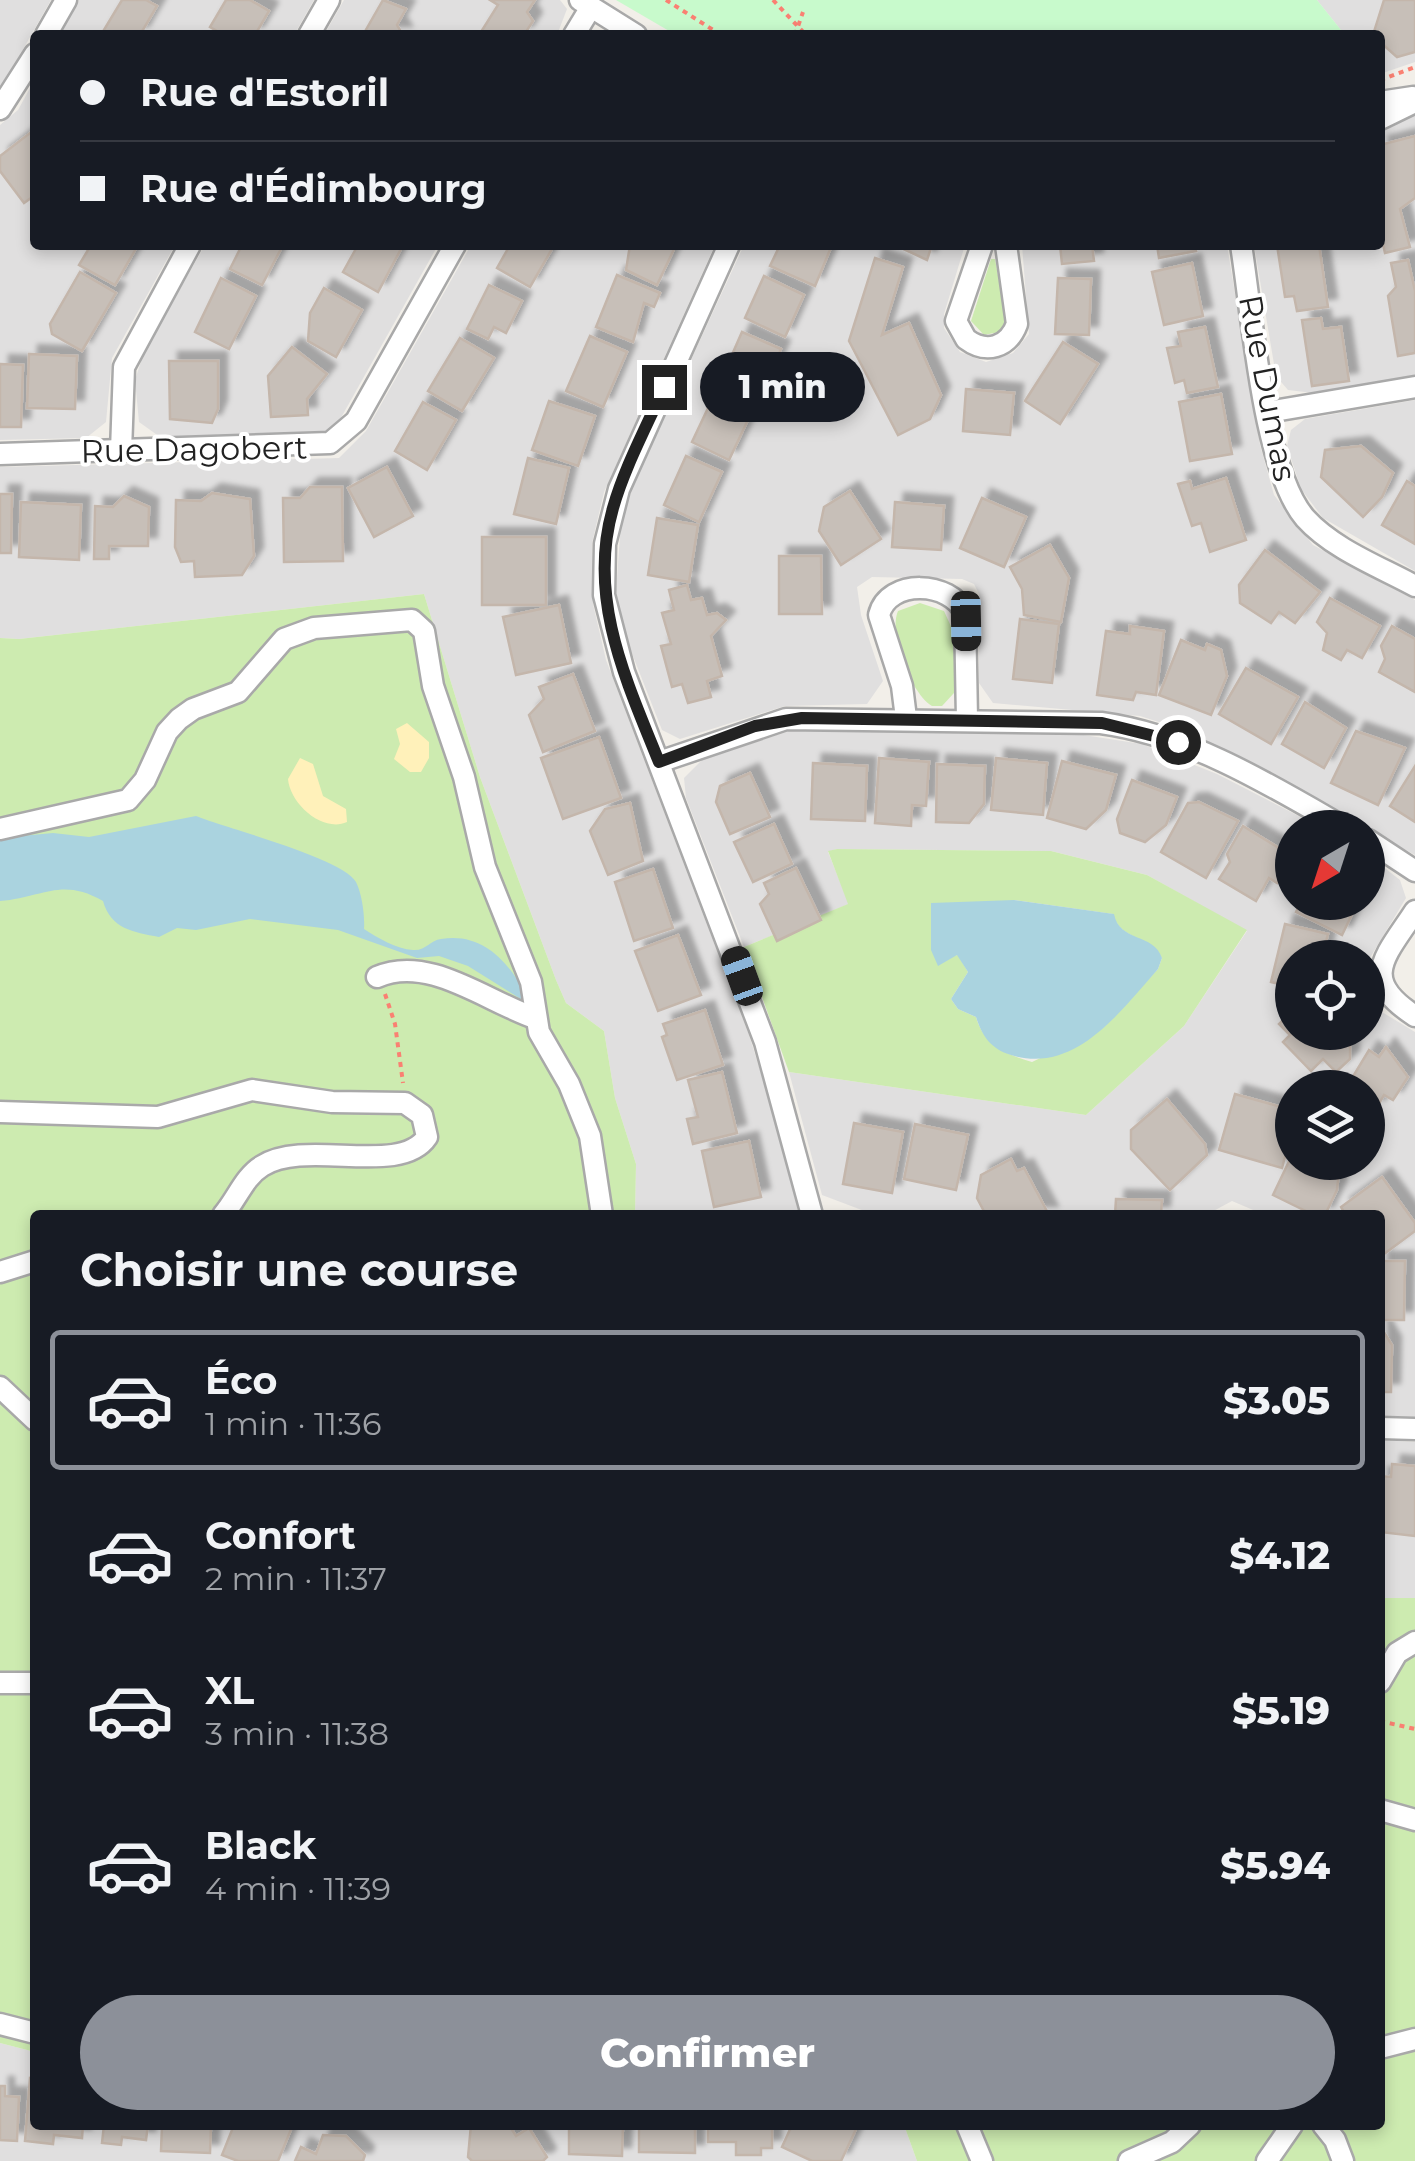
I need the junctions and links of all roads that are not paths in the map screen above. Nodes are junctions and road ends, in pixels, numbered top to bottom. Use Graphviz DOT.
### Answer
graph roads {
  1 [pos="66,0"];
  2 [pos="329,0"];
  3 [pos="586,4"];
  4 [pos="49,30"];
  5 [pos="312,30"];
  6 [pos="576,30"];
  7 [pos="628,30"];
  8 [pos="30,62"];
  9 [pos="1415,99"];
  10 [pos="1385,102"];
  11 [pos="0,109"];
  12 [pos="1385,116"];
  13 [pos="187,250"];
  14 [pos="452,250"];
  15 [pos="727,250"];
  16 [pos="980,250"];
  17 [pos="1007,250"];
  18 [pos="1242,250"];
  19 [pos="1415,388"];
  20 [pos="1268,412"];
  21 [pos="121,451"];
  22 [pos="0,454"];
  23 [pos="1415,586"];
  24 [pos="906,718"];
  25 [pos="967,719"];
  26 [pos="659,762"];
  27 [pos="1311,810"];
  28 [pos="0,829"];
  29 [pos="1385,851"];
  30 [pos="1415,871"];
  31 [pos="1415,911"];
  32 [pos="377,976"];
  33 [pos="1415,1016"];
  34 [pos="535,1018"];
  35 [pos="0,1112"];
  36 [pos="227,1210"];
  37 [pos="601,1210"];
  38 [pos="811,1210"];
  39 [pos="30,1263"];
  40 [pos="0,1272"];
  41 [pos="0,1387"];
  42 [pos="30,1415"];
  43 [pos="1385,1428"];
  44 [pos="1415,1429"];
  45 [pos="1415,1642"];
  46 [pos="1385,1674"];
  47 [pos="0,1683"];
  48 [pos="30,1683"];
  49 [pos="1385,1811"];
  50 [pos="1415,1820"];
  51 [pos="0,2024"];
  52 [pos="30,2032"];
  53 [pos="1415,2039"];
  54 [pos="1385,2047"];
  55 [pos="969,2130"];
  56 [pos="1185,2130"];
  57 [pos="1197,2130"];
  58 [pos="1289,2130"];
  59 [pos="1327,2130"];
  60 [pos="1172,2142"];
  61 [pos="982,2161"];
  62 [pos="1130,2161"];
  63 [pos="1267,2161"];
  64 [pos="1343,2161"];
  1 -- 4 [label="street"];
  2 -- 5 [label="street"];
  3 -- 6 [label="street"];
  3 -- 7 [label="street"];
  8 -- 11 [label="street"];
  9 -- 10 [label="street"];
  9 -- 12 [label="street"];
  13 -- 21 [label="street"];
  14 -- 21 [label="street, Rue Dagobert"];
  15 -- 26 [label="street"];
  16 -- 17 [label="street"];
  18 -- 20 [label="street, Rue Dumas"];
  19 -- 20 [label="street"];
  20 -- 23 [label="street, Rue Dumas"];
  21 -- 22 [label="street, Rue Dagobert"];
  24 -- 25 [label="street"];
  24 -- 25 [label="street"];
  24 -- 26 [label="street"];
  25 -- 27 [label="street"];
  26 -- 38 [label="street"];
  28 -- 34 [label="street"];
  29 -- 30 [label="street"];
  31 -- 33 [label="street"];
  32 -- 34 [label="street"];
  34 -- 37 [label="street"];
  35 -- 36 [label="street"];
  39 -- 40 [label="street"];
  41 -- 42 [label="street"];
  43 -- 44 [label="street"];
  45 -- 46 [label="street"];
  47 -- 48 [label="street"];
  49 -- 50 [label="street"];
  51 -- 52 [label="street"];
  53 -- 54 [label="street"];
  55 -- 61 [label="street"];
  56 -- 60 [label="street"];
  57 -- 60 [label="street"];
  58 -- 63 [label="street"];
  59 -- 64 [label="street"];
  60 -- 62 [label="street"];
}
